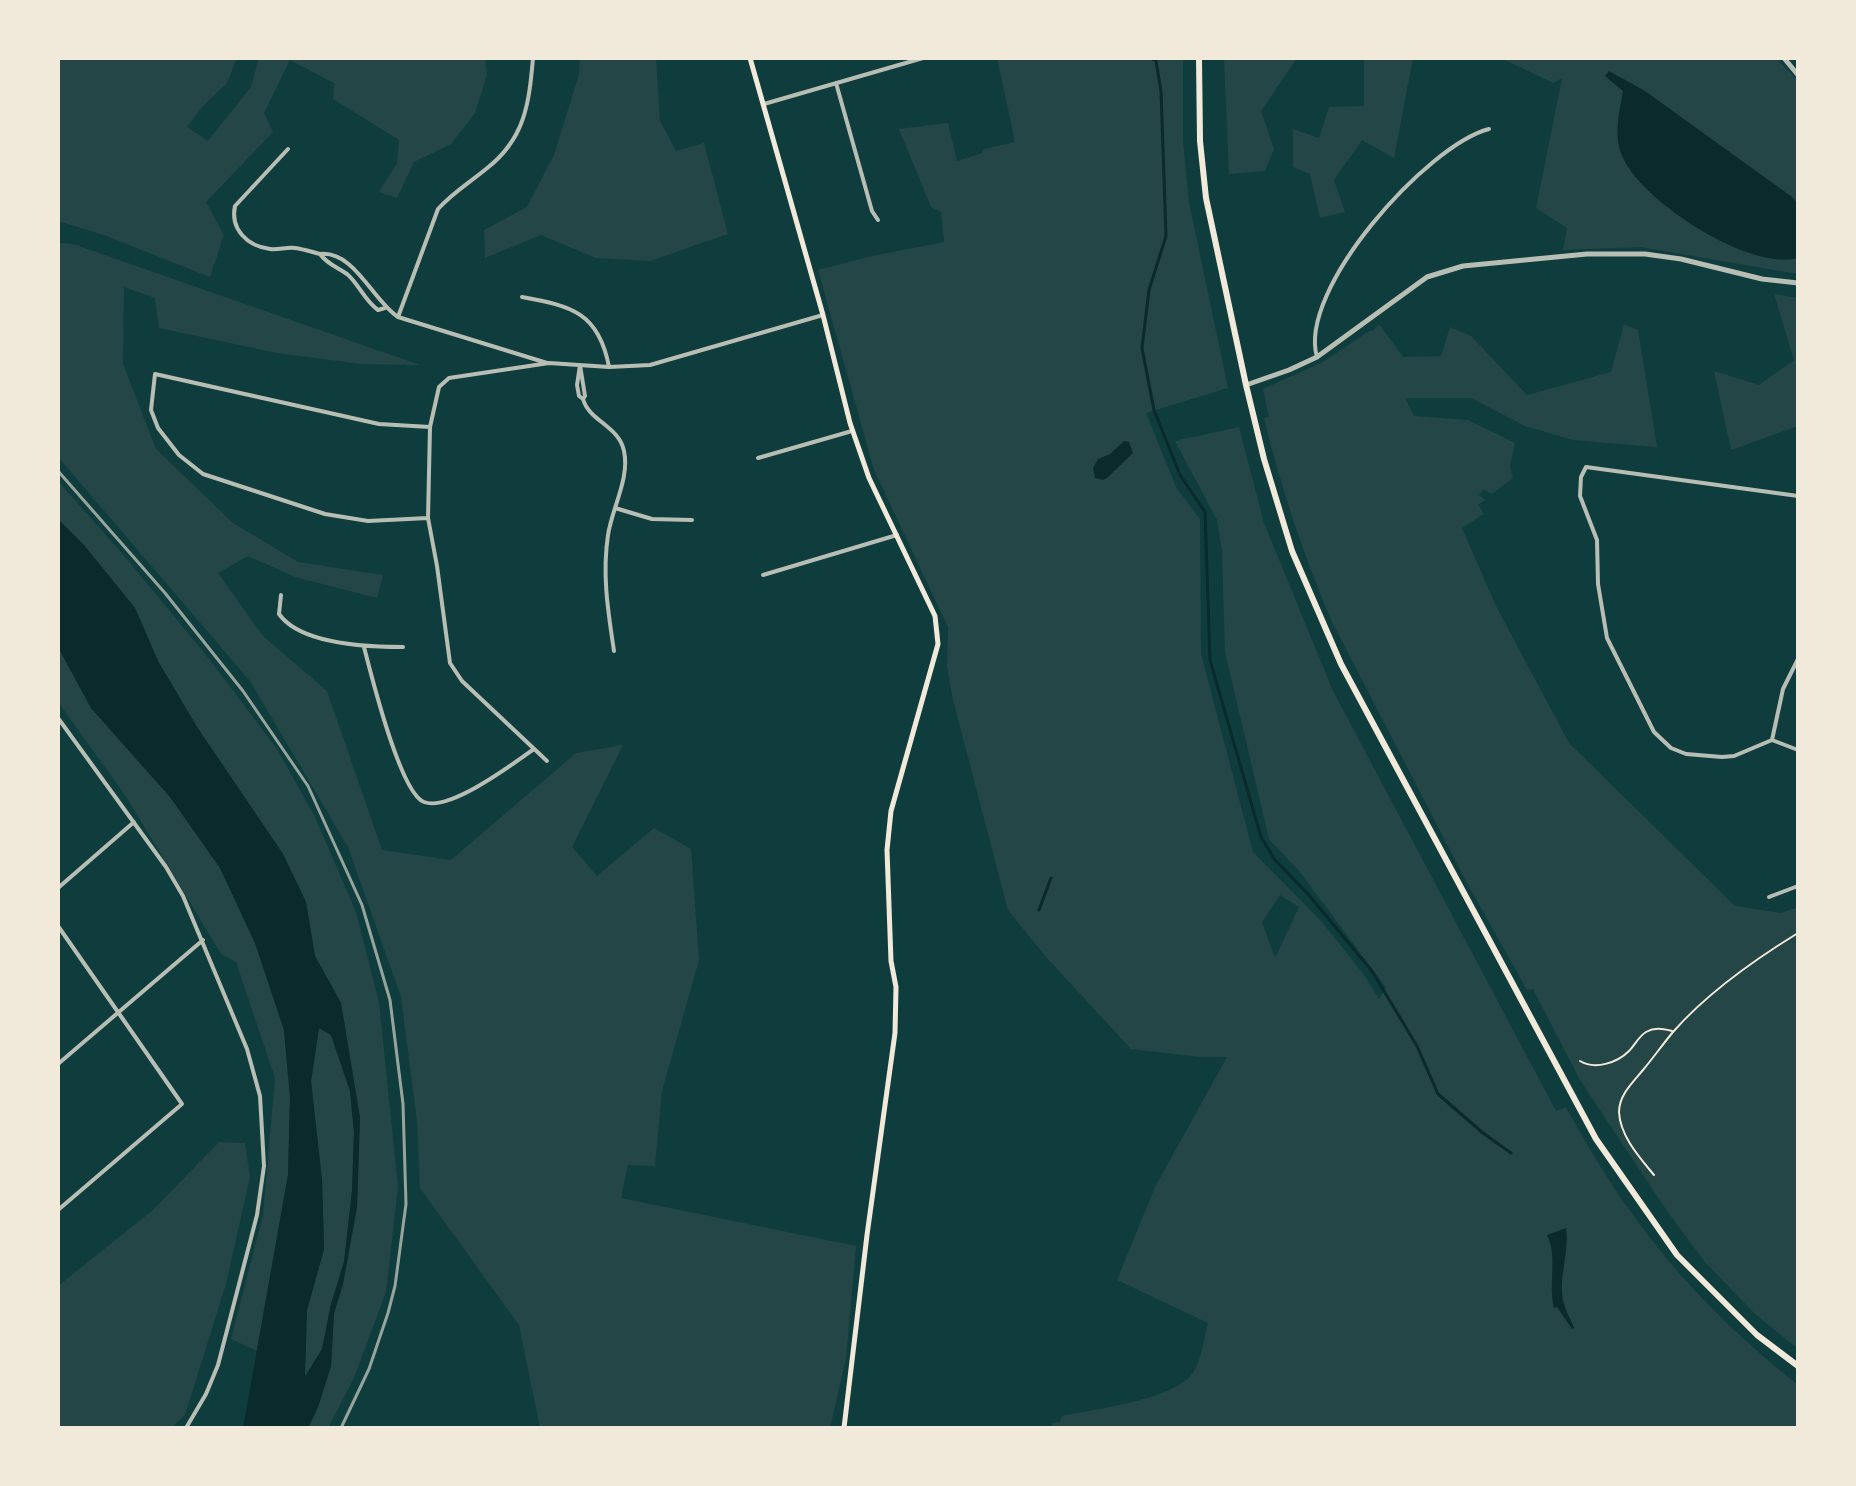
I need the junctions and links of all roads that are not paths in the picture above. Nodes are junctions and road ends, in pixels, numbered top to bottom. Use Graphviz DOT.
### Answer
graph roads {
  1 [pos="533,58"];
  2 [pos="750,58"];
  3 [pos="923,58"];
  4 [pos="1199,58"];
  5 [pos="1784,58"];
  6 [pos="1798,75"];
  7 [pos="836,83"];
  8 [pos="764,104"];
  9 [pos="1489,129"];
  10 [pos="288,149"];
  11 [pos="878,220"];
  12 [pos="320,254"];
  13 [pos="1798,283"];
  14 [pos="522,297"];
  15 [pos="385,308"];
  16 [pos="823,315"];
  17 [pos="398,317"];
  18 [pos="1317,357"];
  19 [pos="549,363"];
  20 [pos="580,365"];
  21 [pos="609,367"];
  22 [pos="1246,385"];
  23 [pos="430,427"];
  24 [pos="852,431"];
  25 [pos="758,458"];
  26 [pos="1798,496"];
  27 [pos="615,508"];
  28 [pos="428,518"];
  29 [pos="692,520"];
  30 [pos="897,535"];
  31 [pos="763,575"];
  32 [pos="281,595"];
  33 [pos="364,647"];
  34 [pos="403,647"];
  35 [pos="614,651"];
  36 [pos="1798,659"];
  37 [pos="58,718"];
  38 [pos="1772,740"];
  39 [pos="534,749"];
  40 [pos="1798,750"];
  41 [pos="547,761"];
  42 [pos="134,822"];
  43 [pos="1798,886"];
  44 [pos="58,888"];
  45 [pos="1769,897"];
  46 [pos="58,926"];
  47 [pos="203,940"];
  48 [pos="119,1012"];
  49 [pos="58,1064"];
  50 [pos="58,1210"];
  51 [pos="1798,1366"];
  52 [pos="186,1428"];
  53 [pos="844,1428"];
  1 -- 17 [label="street"];
  2 -- 8 [label="main road"];
  3 -- 7 [label="street"];
  4 -- 22 [label="main road"];
  5 -- 6 [label="street"];
  7 -- 8 [label="street"];
  7 -- 11 [label="street"];
  8 -- 16 [label="main road"];
  9 -- 18 [label="street"];
  10 -- 12 [label="street"];
  12 -- 15 [label="street"];
  12 -- 15 [label="street"];
  13 -- 18 [label="street"];
  14 -- 21 [label="street"];
  15 -- 17 [label="street"];
  16 -- 21 [label="street"];
  16 -- 24 [label="main road"];
  17 -- 19 [label="street"];
  18 -- 22 [label="street"];
  19 -- 20 [label="street"];
  19 -- 23 [label="street"];
  20 -- 21 [label="street"];
  20 -- 27 [label="street"];
  22 -- 51 [label="main road"];
  23 -- 28 [label="street"];
  23 -- 28 [label="street"];
  24 -- 25 [label="street"];
  24 -- 30 [label="main road"];
  26 -- 38 [label="street"];
  27 -- 29 [label="street"];
  27 -- 35 [label="street"];
  28 -- 39 [label="street"];
  30 -- 31 [label="street"];
  30 -- 53 [label="main road"];
  32 -- 33 [label="street"];
  33 -- 34 [label="street"];
  33 -- 39 [label="street"];
  36 -- 38 [label="street"];
  37 -- 42 [label="street"];
  38 -- 40 [label="street"];
  39 -- 41 [label="street"];
  42 -- 44 [label="street"];
  42 -- 47 [label="street"];
  43 -- 45 [label="street"];
  46 -- 48 [label="street"];
  47 -- 48 [label="street"];
  47 -- 52 [label="street"];
  48 -- 49 [label="street"];
  48 -- 50 [label="street"];
}
